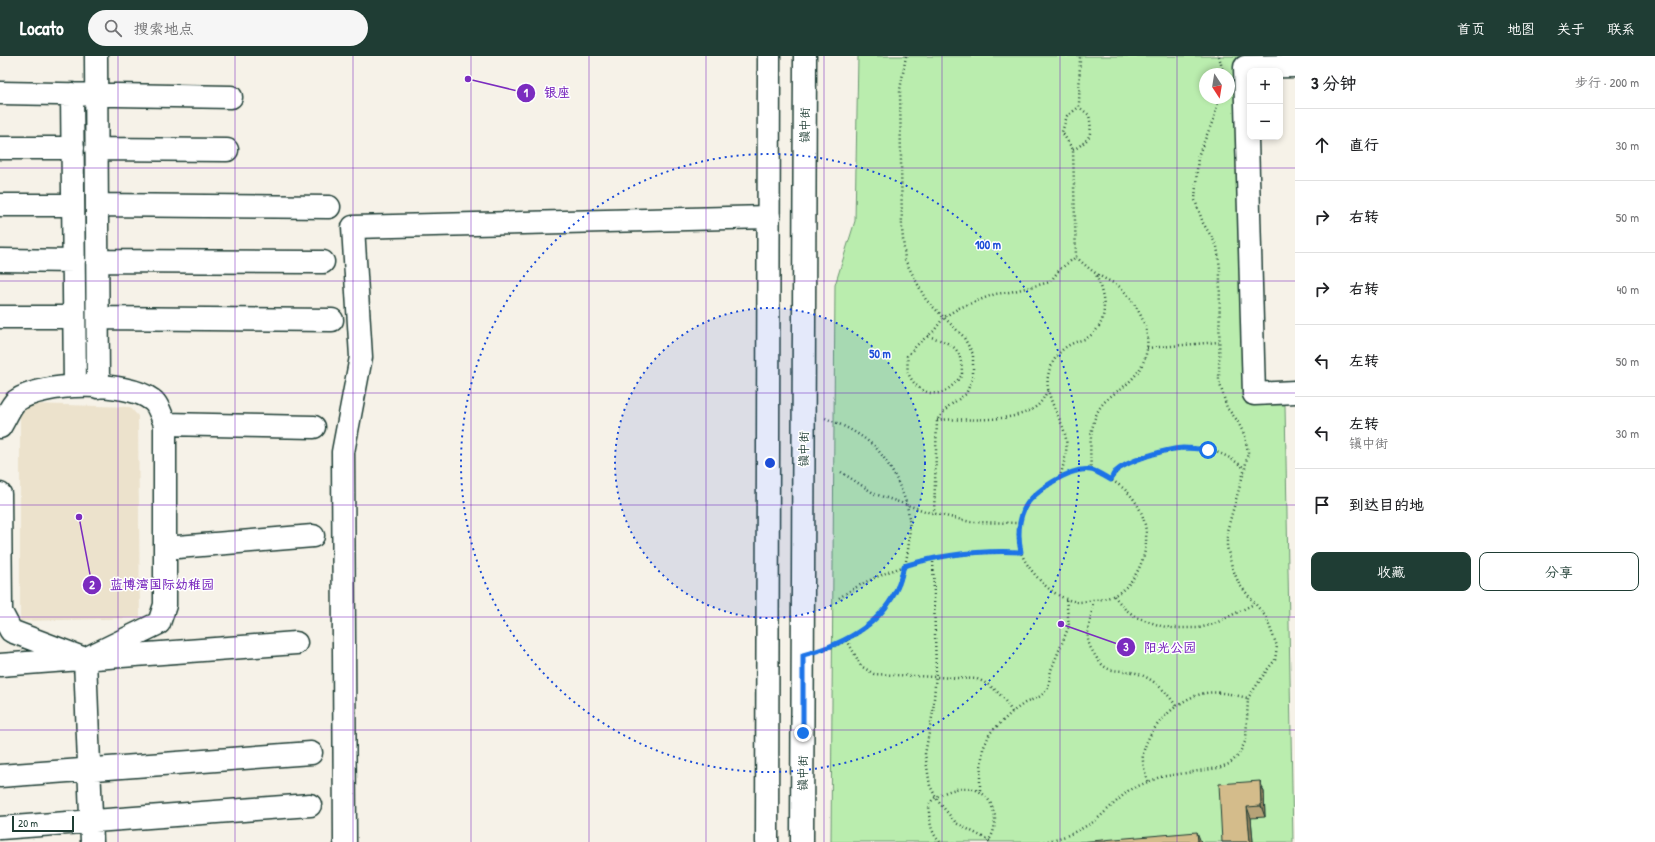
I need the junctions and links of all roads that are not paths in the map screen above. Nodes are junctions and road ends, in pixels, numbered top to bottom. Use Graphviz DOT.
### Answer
graph roads {
  1 [pos="96,56"];
  2 [pos="769,56"];
  3 [pos="805,56"];
  4 [pos="1295,66"];
  5 [pos="0,93"];
  6 [pos="72,94"];
  7 [pos="96,95"];
  8 [pos="231,97"];
  9 [pos="0,148"];
  10 [pos="73,148"];
  11 [pos="96,149"];
  12 [pos="226,150"];
  13 [pos="0,205"];
  14 [pos="73,205"];
  15 [pos="97,205"];
  16 [pos="329,207"];
  17 [pos="769,217"];
  18 [pos="0,260"];
  19 [pos="74,261"];
  20 [pos="97,261"];
  21 [pos="323,262"];
  22 [pos="0,317"];
  23 [pos="74,317"];
  24 [pos="98,318"];
  25 [pos="332,320"];
  26 [pos="75,386"];
  27 [pos="98,387"];
  28 [pos="1295,392"];
  29 [pos="165,424"];
  30 [pos="0,427"];
  31 [pos="314,427"];
  32 [pos="0,494"];
  33 [pos="313,536"];
  34 [pos="165,548"];
  35 [pos="0,551"];
  36 [pos="296,643"];
  37 [pos="85,659"];
  38 [pos="0,665"];
  39 [pos="311,753"];
  40 [pos="89,769"];
  41 [pos="0,776"];
  42 [pos="310,806"];
  43 [pos="0,828"];
  44 [pos="92,832"];
  45 [pos="345,842"];
  46 [pos="767,842"];
  47 [pos="802,842"];
  1 -- 7 [label="street"];
  2 -- 17 [label="street"];
  3 -- 47 [label="street, 镇中街"];
  4 -- 28 [label="street"];
  5 -- 6 [label="street"];
  6 -- 7 [label="street"];
  6 -- 10 [label="street"];
  7 -- 8 [label="street"];
  7 -- 11 [label="street"];
  9 -- 10 [label="street"];
  10 -- 14 [label="street"];
  11 -- 12 [label="street"];
  11 -- 15 [label="street"];
  13 -- 14 [label="street"];
  14 -- 19 [label="street"];
  15 -- 16 [label="street"];
  15 -- 20 [label="street"];
  17 -- 45 [label="street"];
  17 -- 46 [label="street"];
  18 -- 19 [label="street"];
  19 -- 23 [label="street"];
  20 -- 21 [label="street"];
  20 -- 24 [label="street"];
  22 -- 23 [label="street"];
  23 -- 26 [label="street"];
  24 -- 25 [label="street"];
  24 -- 27 [label="street"];
  26 -- 27 [label="street"];
  26 -- 30 [label="street"];
  27 -- 29 [label="street"];
  29 -- 31 [label="street"];
  29 -- 34 [label="street"];
  32 -- 35 [label="street"];
  33 -- 34 [label="street"];
  34 -- 37 [label="street"];
  35 -- 37 [label="street"];
  36 -- 37 [label="street"];
  37 -- 38 [label="street"];
  37 -- 40 [label="street"];
  39 -- 40 [label="street"];
  40 -- 41 [label="street"];
  40 -- 44 [label="street"];
  42 -- 44 [label="street"];
  43 -- 44 [label="street"];
}
